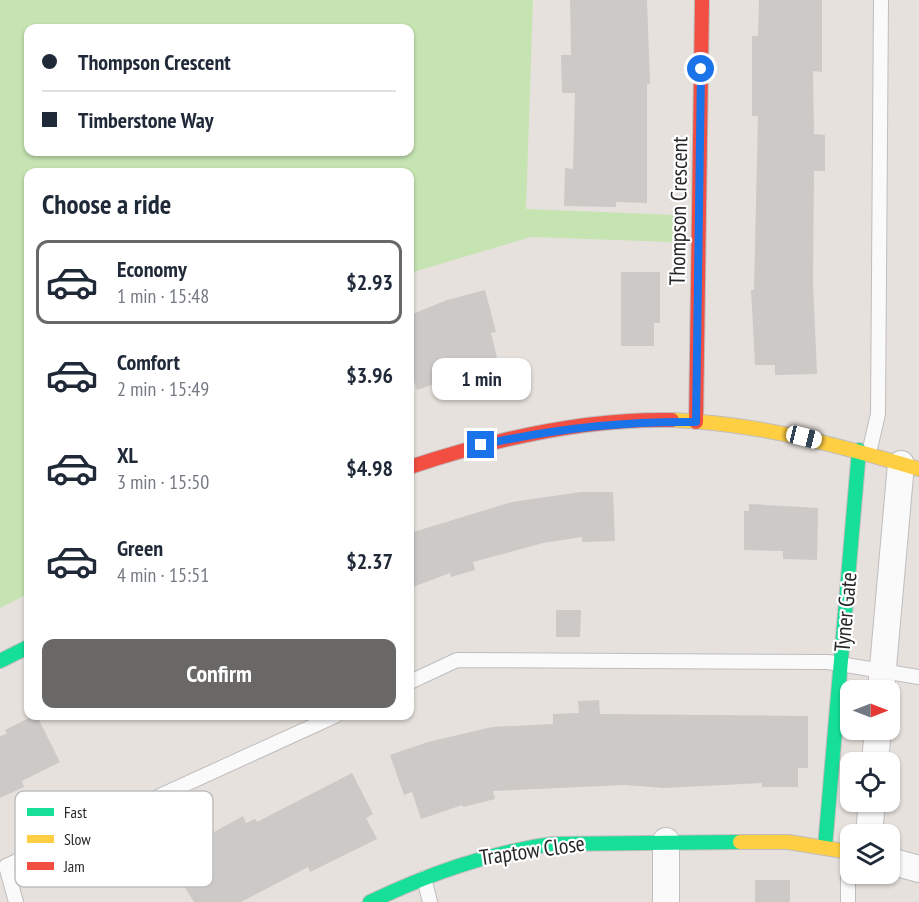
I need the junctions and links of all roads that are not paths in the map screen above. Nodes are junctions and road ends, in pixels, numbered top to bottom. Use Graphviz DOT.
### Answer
graph roads {
  1 [pos="702,0"];
  2 [pos="881,0"];
  3 [pos="696,422"];
  4 [pos="864,451"];
  5 [pos="414,466"];
  6 [pos="910,466"];
  7 [pos="24,649"];
  8 [pos="0,661"];
  9 [pos="841,663"];
  10 [pos="919,677"];
  11 [pos="414,680"];
  12 [pos="882,680"];
  13 [pos="326,720"];
  14 [pos="170,791"];
  15 [pos="666,842"];
  16 [pos="825,847"];
  17 [pos="840,850"];
  18 [pos="0,853"];
  19 [pos="15,862"];
  20 [pos="900,864"];
  21 [pos="6,866"];
  22 [pos="919,869"];
  23 [pos="424,876"];
  24 [pos="848,884"];
  25 [pos="16,902"];
  26 [pos="370,902"];
  27 [pos="430,902"];
  28 [pos="666,902"];
  29 [pos="848,902"];
  1 -- 3 [label="street, Thompson Crescent"];
  2 -- 4 [label="lane"];
  3 -- 4 [label="street"];
  3 -- 5 [label="street"];
  4 -- 6 [label="street"];
  4 -- 9 [label="street, Tyner Gate"];
  6 -- 12 [label="street, Tyner Gate"];
  7 -- 8 [label="street"];
  9 -- 11 [label="lane"];
  9 -- 12 [label="lane"];
  9 -- 16 [label="street, Tyner Gate"];
  10 -- 12 [label="lane"];
  13 -- 14 [label="lane"];
  15 -- 16 [label="street, Traptow Close"];
  15 -- 23 [label="street, Traptow Close"];
  15 -- 28 [label="street"];
  16 -- 17 [label="street, Traptow Close"];
  18 -- 21 [label="lane"];
  19 -- 21 [label="lane"];
  20 -- 22 [label="street"];
  21 -- 25 [label="lane"];
  23 -- 26 [label="street, Traptow Close"];
  23 -- 27 [label="lane"];
  24 -- 29 [label="lane"];
}
